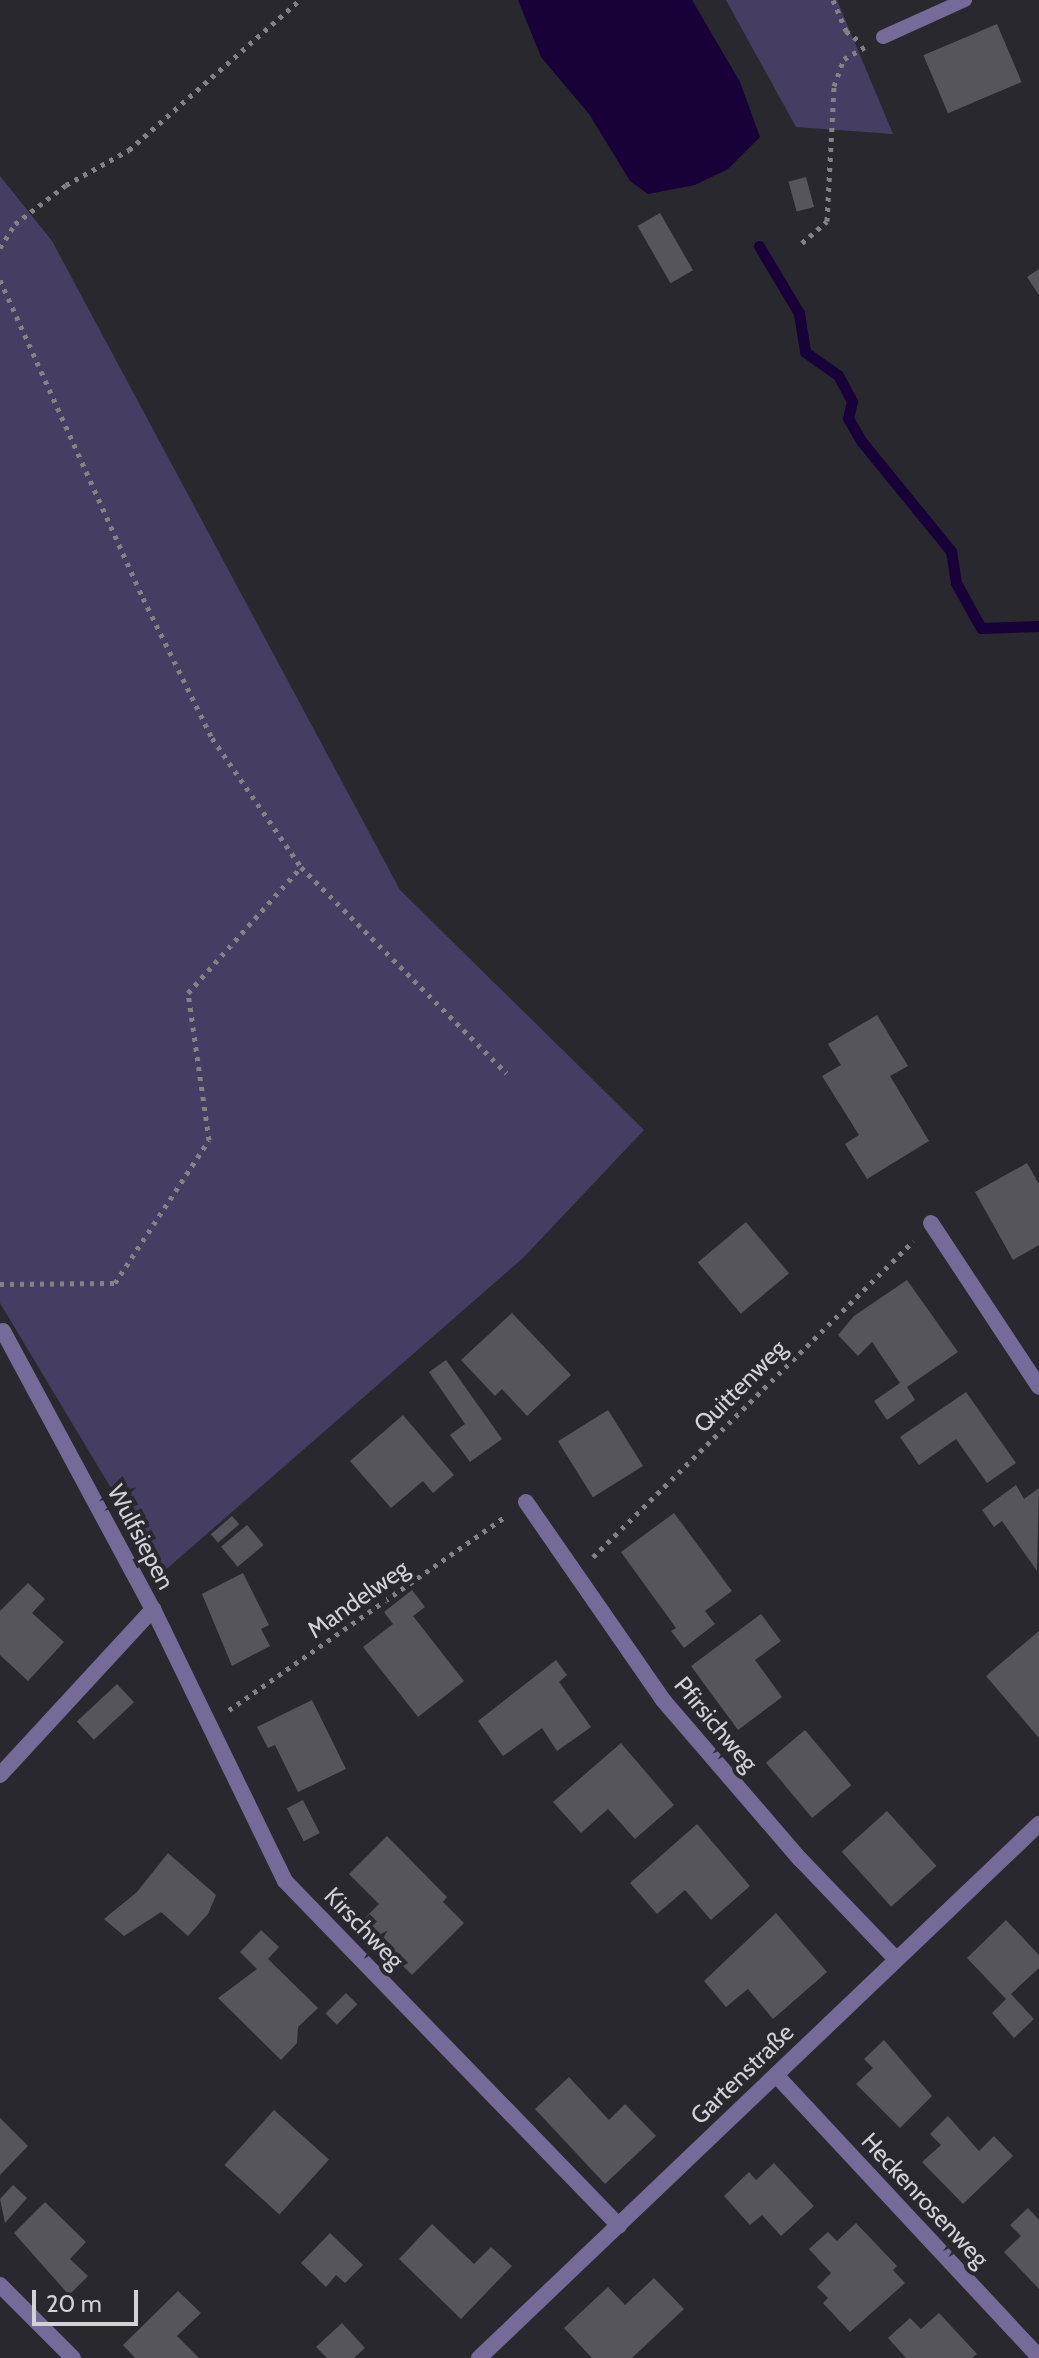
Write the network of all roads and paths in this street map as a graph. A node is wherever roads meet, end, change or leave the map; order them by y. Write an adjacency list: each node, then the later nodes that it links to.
1 (300, 0): 7 (path)
2 (833, 0): 5 (path)
3 (965, 0): 4 (lane)
4 (883, 37): 5 (path)
5 (866, 46): 6 (path)
6 (802, 243)
7 (0, 248)
8 (0, 280): 9 (path)
9 (301, 867): 10 (path); 12 (path)
10 (506, 1073)
11 (931, 1223): 14 (street); 16 (path, Quittenweg)
12 (0, 1284)
13 (1, 1330): 17 (street, Wulfsiepen)
14 (1039, 1387)
15 (526, 1502): 16 (street, Pfirsichweg); 18 (path, Mandelweg)
16 (575, 1575): 21 (street, Pfirsichweg)
17 (153, 1609): 18 (street, Kirschweg); 19 (street, Wulfsiepen)
18 (209, 1723): 23 (street, Kirschweg)
19 (0, 1775)
20 (1039, 1824): 21 (street, Gartenstraße)
21 (894, 1957): 22 (street, Gartenstraße)
22 (776, 2075): 23 (street, Gartenstraße); 25 (street, Heckenrosenweg)
23 (619, 2226): 27 (street, Gartenstraße)
24 (0, 2285): 26 (street)
25 (1039, 2357)
26 (73, 2358)
27 (479, 2358)

